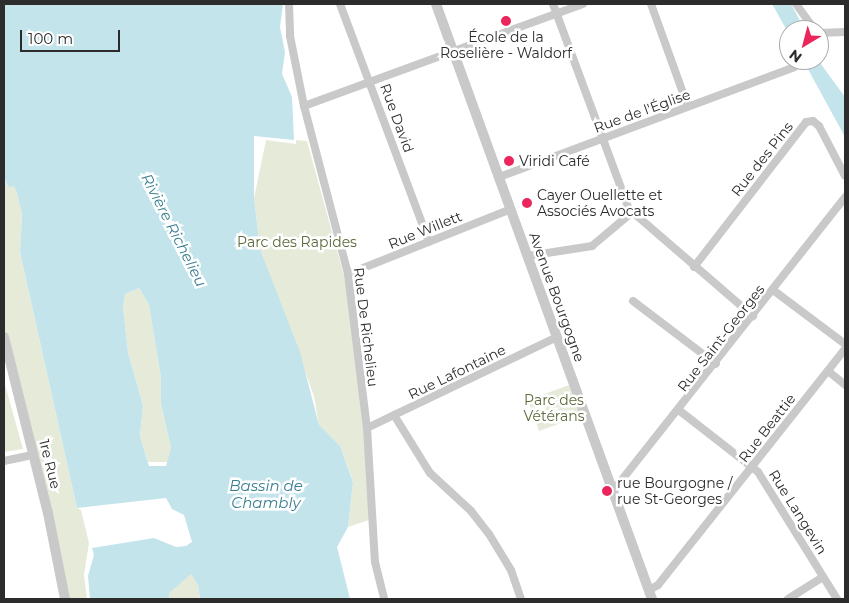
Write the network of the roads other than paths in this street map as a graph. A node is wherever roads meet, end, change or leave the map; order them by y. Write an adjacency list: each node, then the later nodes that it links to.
1 (289, 4): 15 (street, Rue De Richelieu)
2 (340, 4): 14 (street, Rue David)
3 (436, 4): 12 (street, Avenue Bourgogne)
4 (554, 4): 8 (street)
5 (583, 4): 8 (street)
6 (651, 4): 16 (street)
7 (796, 4): 9 (street)
8 (557, 13): 12 (street); 17 (street)
9 (807, 20)
10 (845, 32): 11 (street)
11 (829, 33)
12 (454, 51): 14 (street); 19 (street, Avenue Bourgogne)
13 (786, 70): 16 (street, Rue de l'Église)
14 (370, 82): 15 (street); 23 (street, Rue David)
15 (304, 106): 26 (street, Rue De Richelieu)
16 (688, 107): 17 (street, Rue de l'Église)
17 (602, 139): 19 (street, Rue de l'Église); 22 (street)
18 (845, 176): 25 (street, Rue des Pins)
19 (499, 177): 21 (street, Avenue Bourgogne)
20 (845, 197): 27 (street, Rue Saint-Georges)
21 (511, 210): 23 (street, Rue Willett); 24 (street, Avenue Bourgogne)
22 (631, 213): 24 (street); 25 (street)
23 (429, 242): 26 (street, Rue Willett)
24 (528, 256): 31 (street, Avenue Bourgogne)
25 (694, 267): 29 (street)
26 (348, 274): 39 (street, Rue De Richelieu)
27 (773, 290): 29 (street, Rue Saint-Georges); 32 (street)
28 (633, 301): 34 (street)
29 (753, 316): 34 (street, Rue Saint-Georges)
30 (4, 337): 40 (street, 1re Rue)
31 (557, 337): 38 (street, Rue Lafontaine); 43 (street, Avenue Bourgogne)
32 (845, 344)
33 (845, 349): 35 (street, Rue Beattie)
34 (716, 364): 37 (street, Rue Saint-Georges)
35 (828, 371): 36 (street); 42 (street, Rue Beattie)
36 (845, 385)
37 (680, 410): 42 (street, Rue Langevin); 43 (street, Rue Saint-Georges)
38 (394, 415): 39 (street, Rue Lafontaine); 48 (street)
39 (367, 428): 47 (street, Rue De Richelieu)
40 (33, 455): 41 (street); 46 (street, 1re Rue)
41 (4, 461)
42 (752, 466): 44 (street, Rue Langevin); 45 (street, Rue Beattie)
43 (613, 491): 45 (street, Avenue Bourgogne)
44 (824, 577): 49 (street); 50 (street, Rue Langevin)
45 (651, 595)
46 (65, 599)
47 (384, 599)
48 (521, 599)
49 (788, 599)
50 (837, 599)

